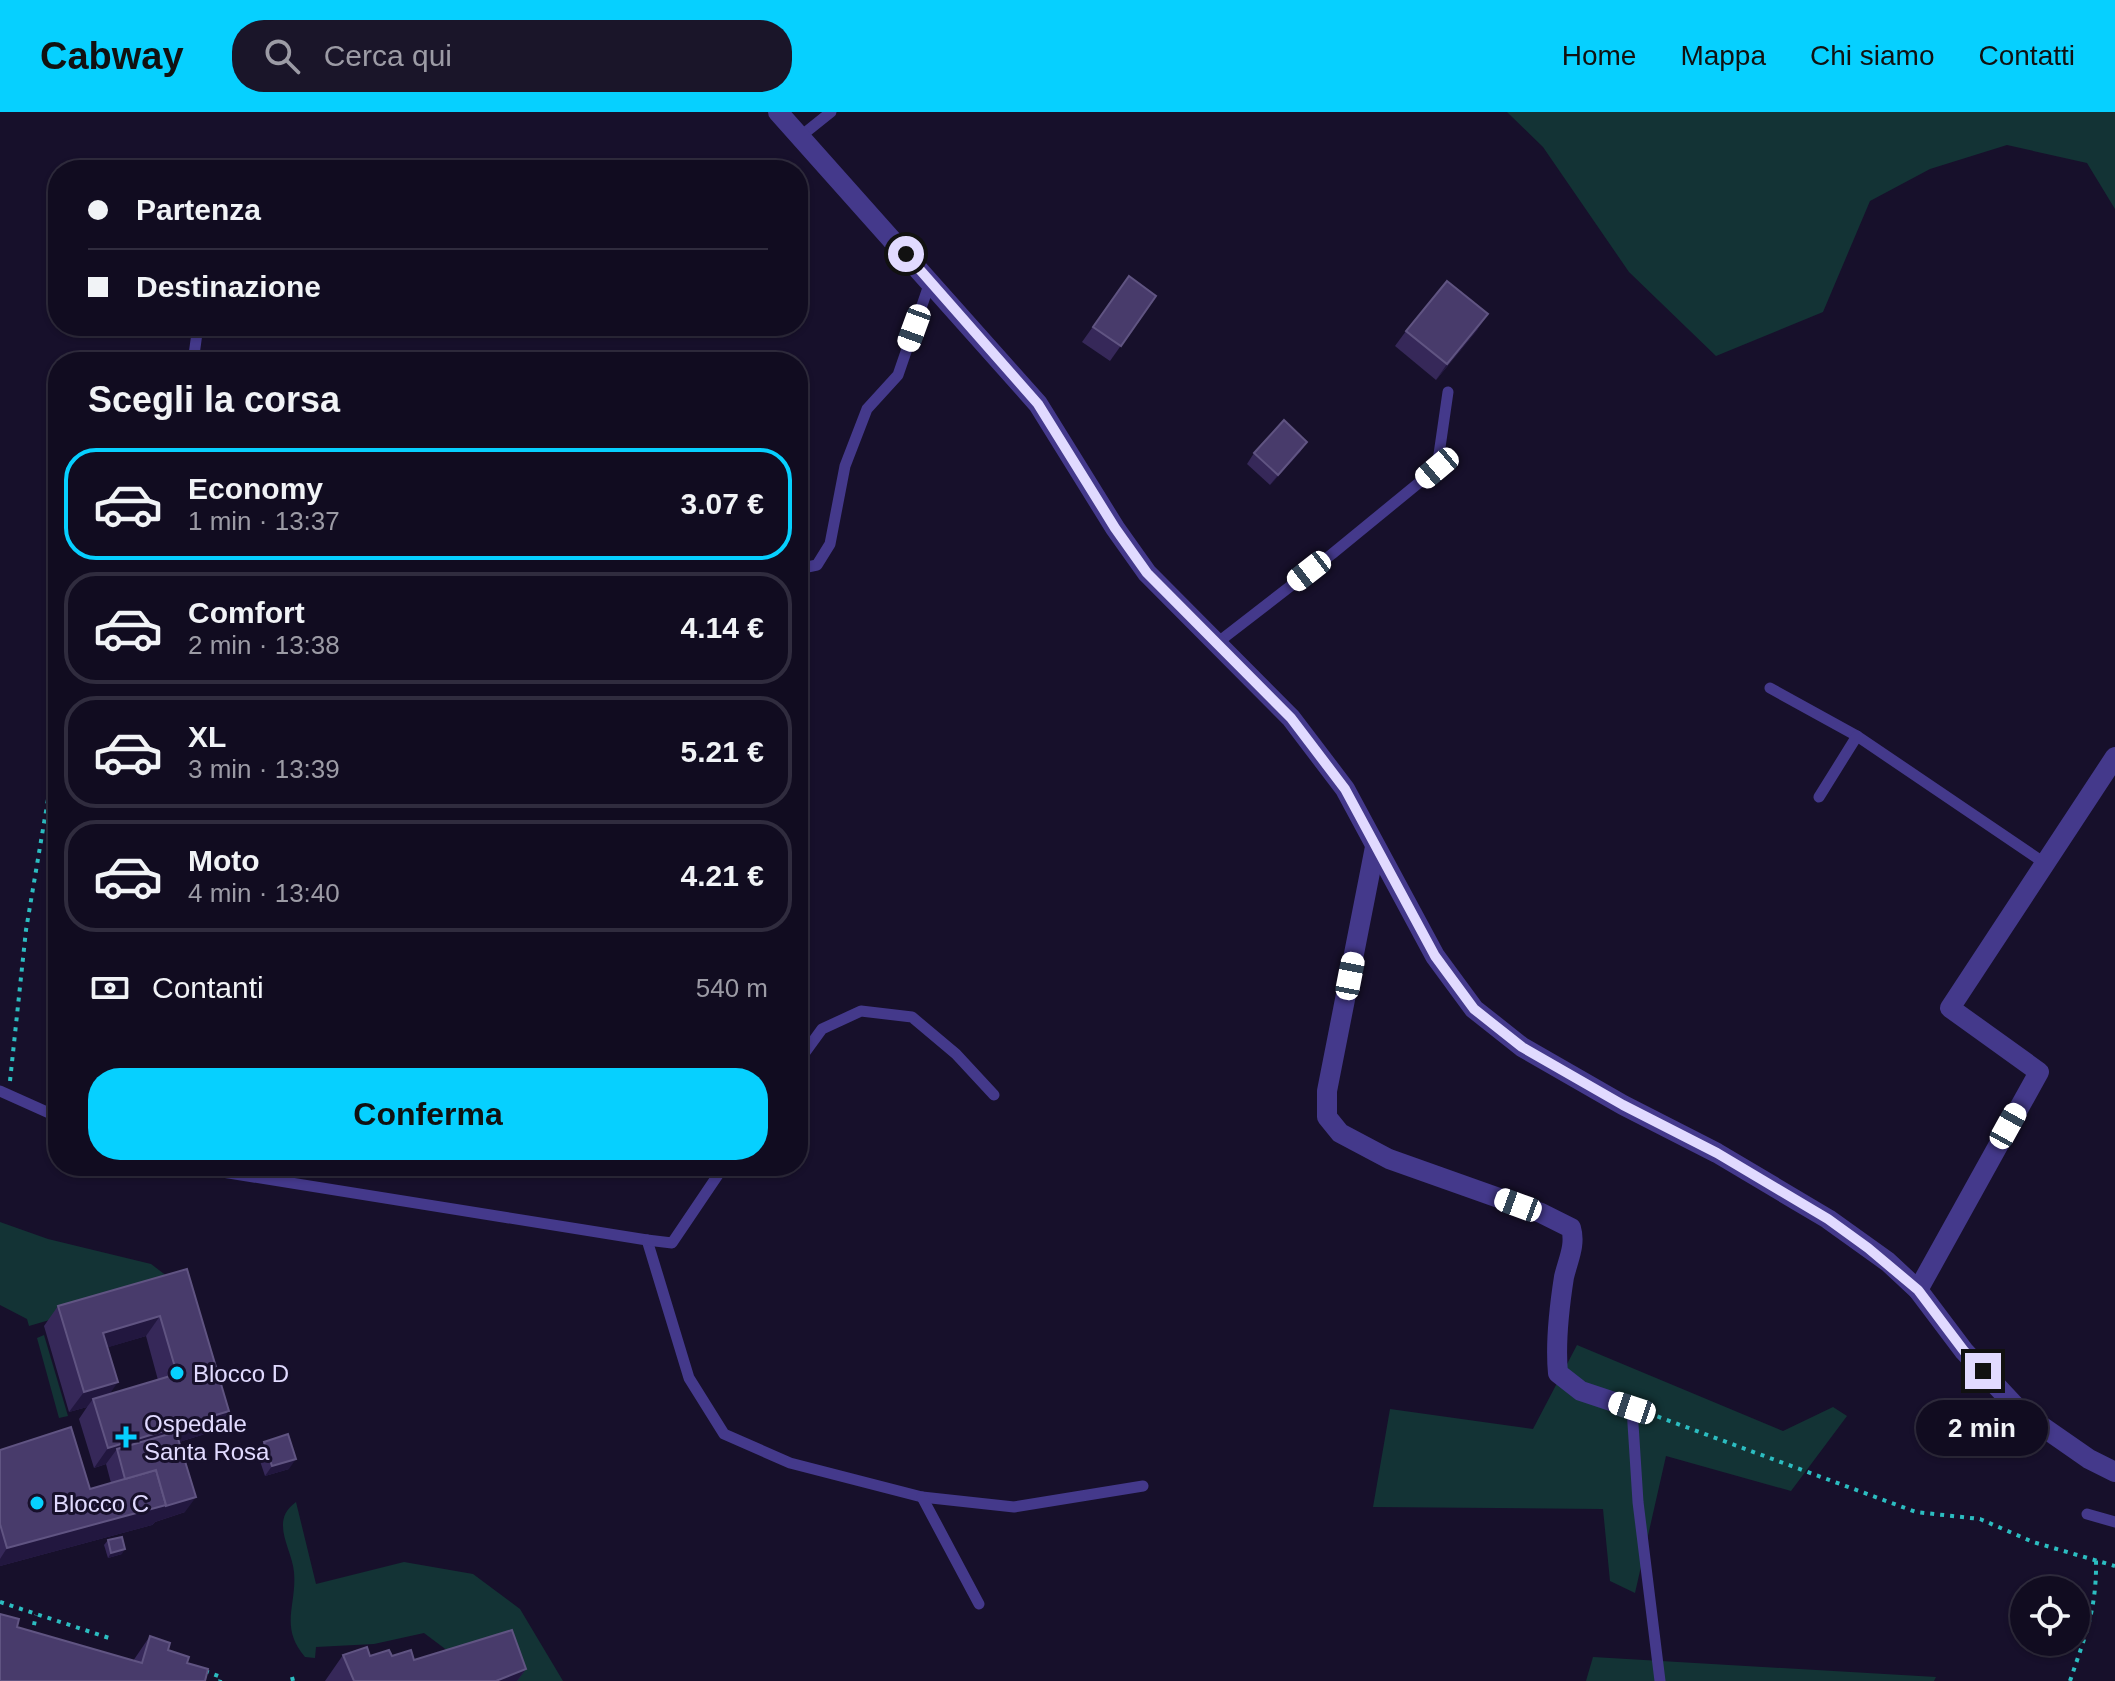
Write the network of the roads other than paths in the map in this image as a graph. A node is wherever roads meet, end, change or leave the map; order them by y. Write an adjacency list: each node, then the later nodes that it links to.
1 (778, 112): 3 (street)
2 (831, 112): 3 (lane)
3 (801, 136): 4 (street)
4 (931, 281): 6 (lane); 7 (street)
5 (1448, 392): 7 (lane)
6 (808, 567)
7 (1217, 643): 12 (street)
8 (1770, 688): 9 (lane)
9 (1857, 736): 11 (lane); 13 (lane)
10 (2115, 757): 13 (street)
11 (1819, 797)
12 (1375, 847): 21 (street); 22 (street)
13 (2046, 864): 21 (street)
14 (808, 1048): 16 (lane)
15 (4, 1093): 17 (lane)
16 (994, 1095)
17 (48, 1113)
18 (252, 1176): 20 (lane)
19 (717, 1176): 20 (lane)
20 (647, 1240): 25 (lane)
21 (1918, 1290): 23 (street)
22 (1632, 1408): 29 (lane)
23 (2115, 1472)
24 (1143, 1486): 25 (lane)
25 (922, 1497): 28 (lane)
26 (2087, 1514): 27 (lane)
27 (2115, 1522)
28 (979, 1604)
29 (1660, 1681)

